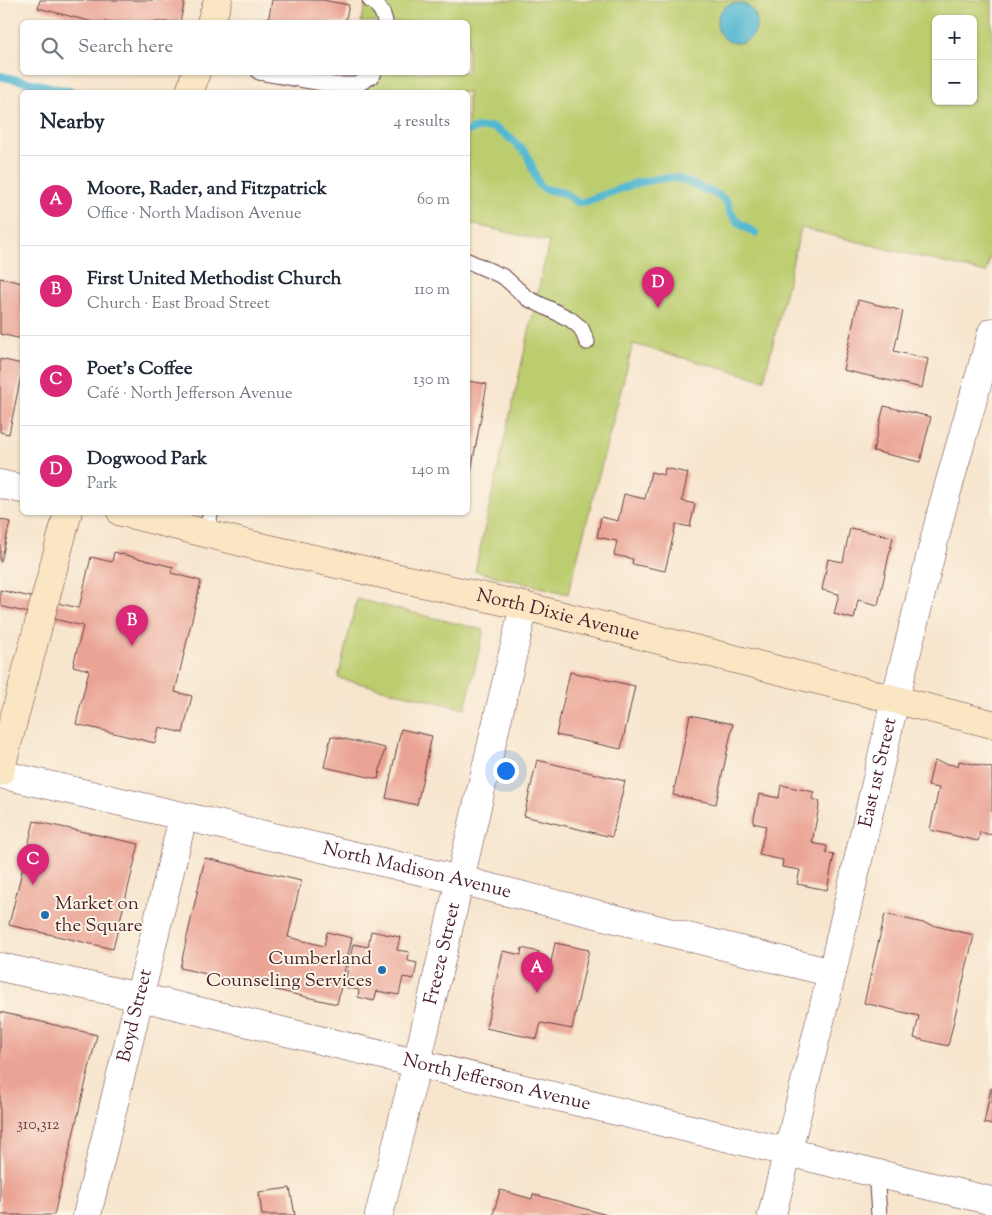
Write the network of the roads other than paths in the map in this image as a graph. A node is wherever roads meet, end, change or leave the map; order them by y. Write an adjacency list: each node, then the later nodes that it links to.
1 (218, 0): 3 (street)
2 (370, 0): 4 (lane)
3 (212, 20)
4 (385, 20)
5 (195, 75): 8 (street)
6 (276, 75): 7 (lane)
7 (373, 75)
8 (191, 90)
9 (470, 262): 11 (lane)
10 (992, 332): 18 (street, East 1st Street)
11 (587, 342)
12 (0, 484): 13 (street)
13 (20, 489)
14 (67, 515): 20 (street)
15 (145, 515): 16 (street, North Dixie Avenue)
16 (208, 523): 17 (street, North Dixie Avenue)
17 (524, 606): 18 (street, North Dixie Avenue); 22 (street, Freeze Street)
18 (895, 700): 19 (street, North Dixie Avenue); 24 (street, East 1st Street)
19 (992, 724)
20 (0, 773): 21 (street, North Madison Avenue)
21 (184, 817): 22 (street, North Madison Avenue); 25 (street, Boyd Street)
22 (460, 880): 24 (street, North Madison Avenue); 26 (street, Freeze Street)
23 (0, 967): 25 (street, North Jefferson Avenue)
24 (832, 973): 27 (street, East 1st Street)
25 (140, 997): 26 (street, North Jefferson Avenue); 30 (street, Boyd Street)
26 (417, 1063): 27 (street, North Jefferson Avenue); 31 (street, Freeze Street)
27 (788, 1152): 28 (street, North Jefferson Avenue); 32 (street, East 1st Street)
28 (876, 1172): 29 (street, North Jefferson Avenue); 33 (lane)
29 (992, 1200)
30 (87, 1215)
31 (379, 1215)
32 (772, 1215)
33 (879, 1215)

